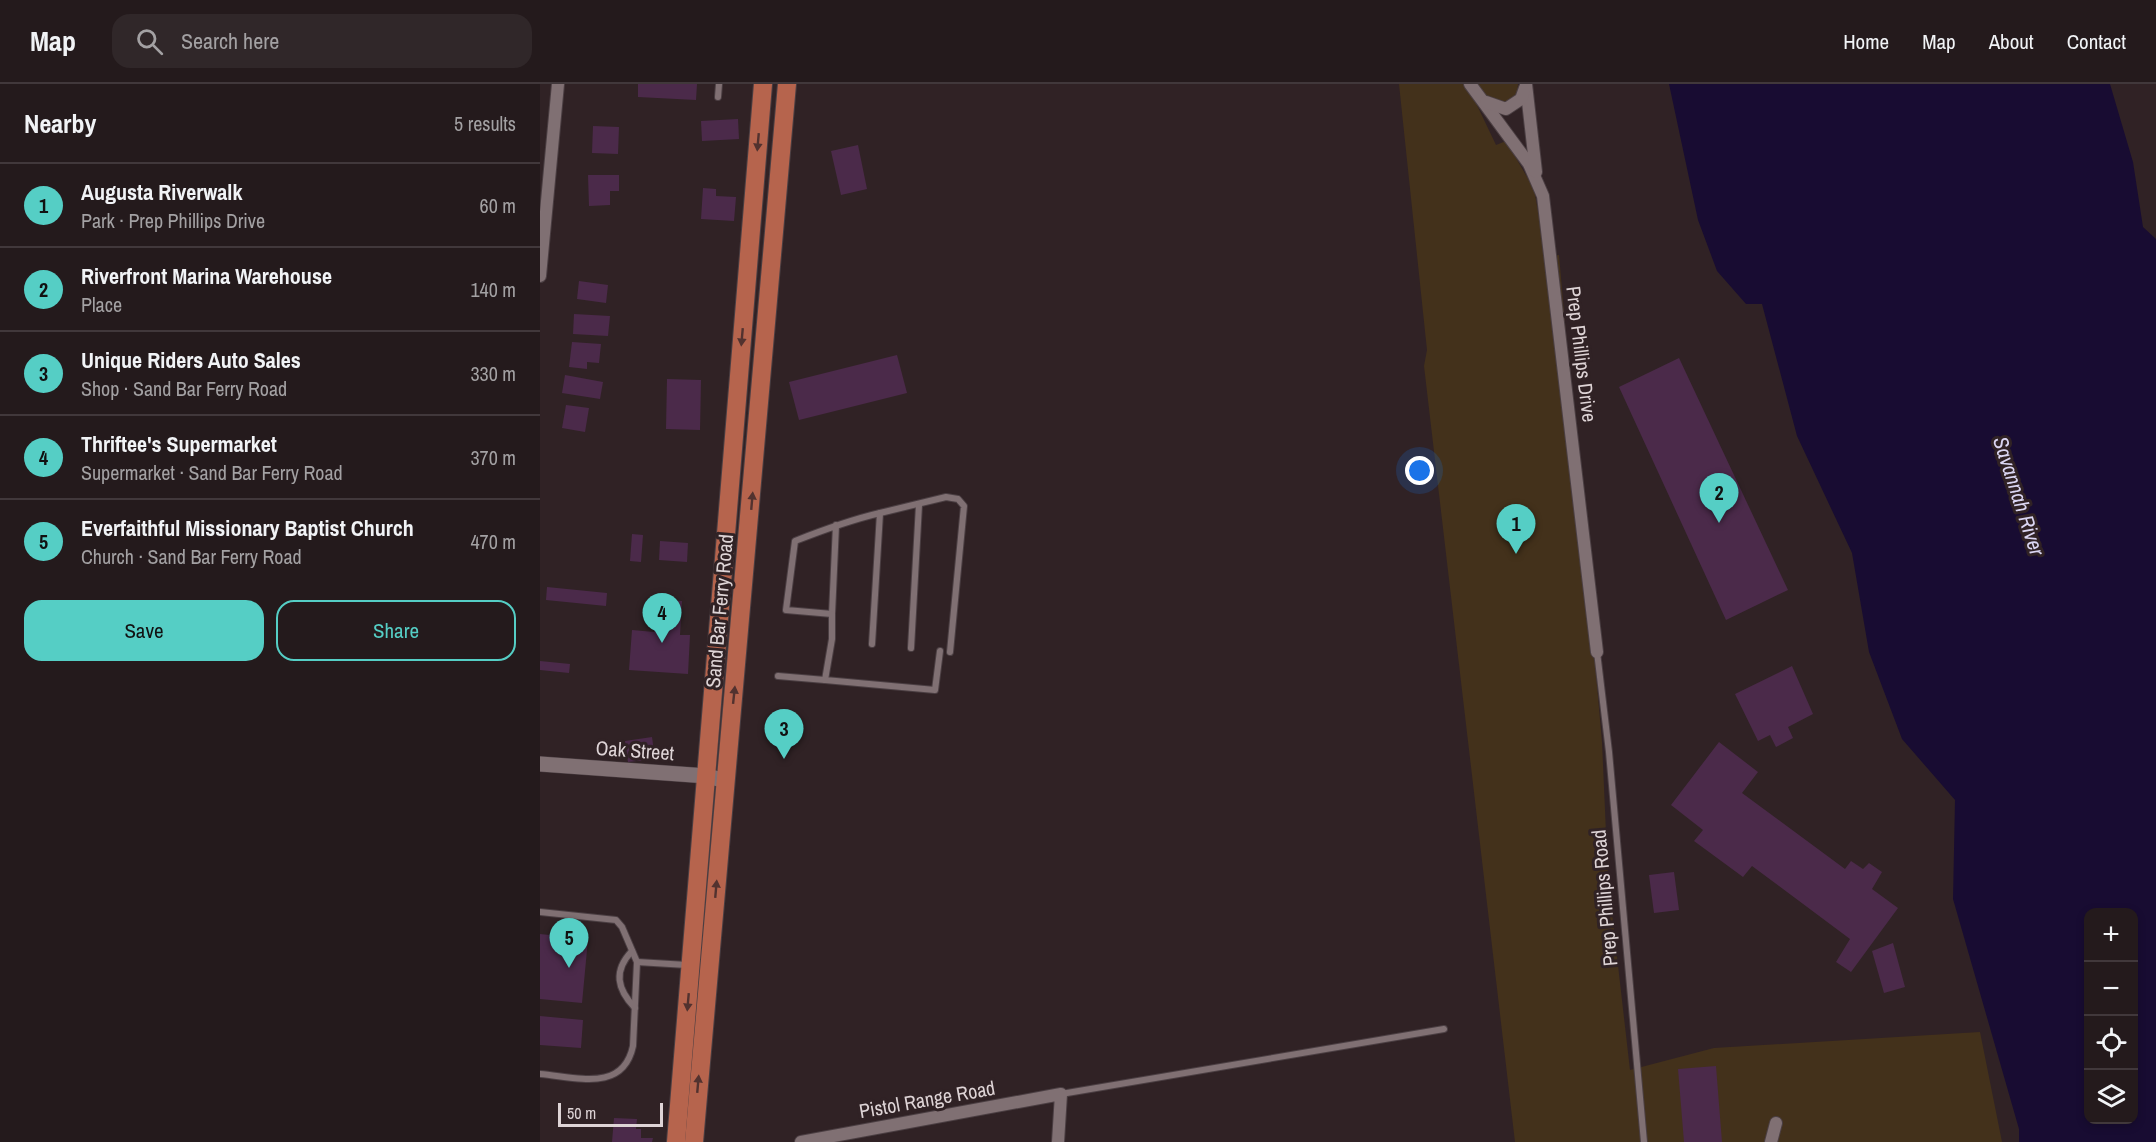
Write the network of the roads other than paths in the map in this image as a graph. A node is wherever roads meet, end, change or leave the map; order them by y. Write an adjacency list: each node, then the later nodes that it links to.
1 (558, 84): 10 (street)
2 (719, 84): 7 (lane)
3 (763, 84): 16 (main road, Sand Bar Ferry Road, one-way to 16)
4 (787, 84): 15 (main road, Sand Bar Ferry Road, one-way to 4)
5 (1470, 84): 8 (street, Prep Phillips Drive)
6 (1526, 84): 8 (street); 9 (street)
7 (718, 97)
8 (1484, 102): 9 (street, Prep Phillips Drive)
9 (1536, 176): 21 (street, Prep Phillips Drive)
10 (540, 276)
11 (920, 504): 12 (lane); 18 (lane); 20 (lane)
12 (880, 513): 13 (lane); 17 (lane)
13 (836, 525): 14 (lane); 14 (lane)
14 (832, 614): 23 (lane)
15 (741, 633): 16 (lane); 26 (main road, Sand Bar Ferry Road, one-way to 15)
16 (717, 634): 25 (main road, Sand Bar Ferry Road)
17 (872, 644)
18 (911, 648)
19 (940, 651): 23 (lane)
20 (950, 652)
21 (1597, 652): 40 (lane, Prep Phillips Road)
22 (778, 676): 23 (lane)
23 (825, 680)
24 (540, 764): 25 (street, Oak Street)
25 (707, 776): 26 (street, Oak Street); 30 (main road, Sand Bar Ferry Road)
26 (726, 780): 37 (main road, Sand Bar Ferry Road, one-way to 26)
27 (540, 912): 28 (lane)
28 (632, 951): 29 (lane); 31 (lane)
29 (637, 962): 30 (lane); 31 (lane)
30 (691, 965): 36 (main road, Sand Bar Ferry Road, one-way to 36)
31 (635, 1008): 33 (lane)
32 (1444, 1029): 34 (lane)
33 (540, 1074)
34 (1061, 1094): 38 (street, Pistol Range Road); 39 (street)
35 (1776, 1123): 41 (street)
36 (676, 1142)
37 (694, 1142)
38 (801, 1142)
39 (1058, 1142)
40 (1644, 1142)
41 (1771, 1142)

